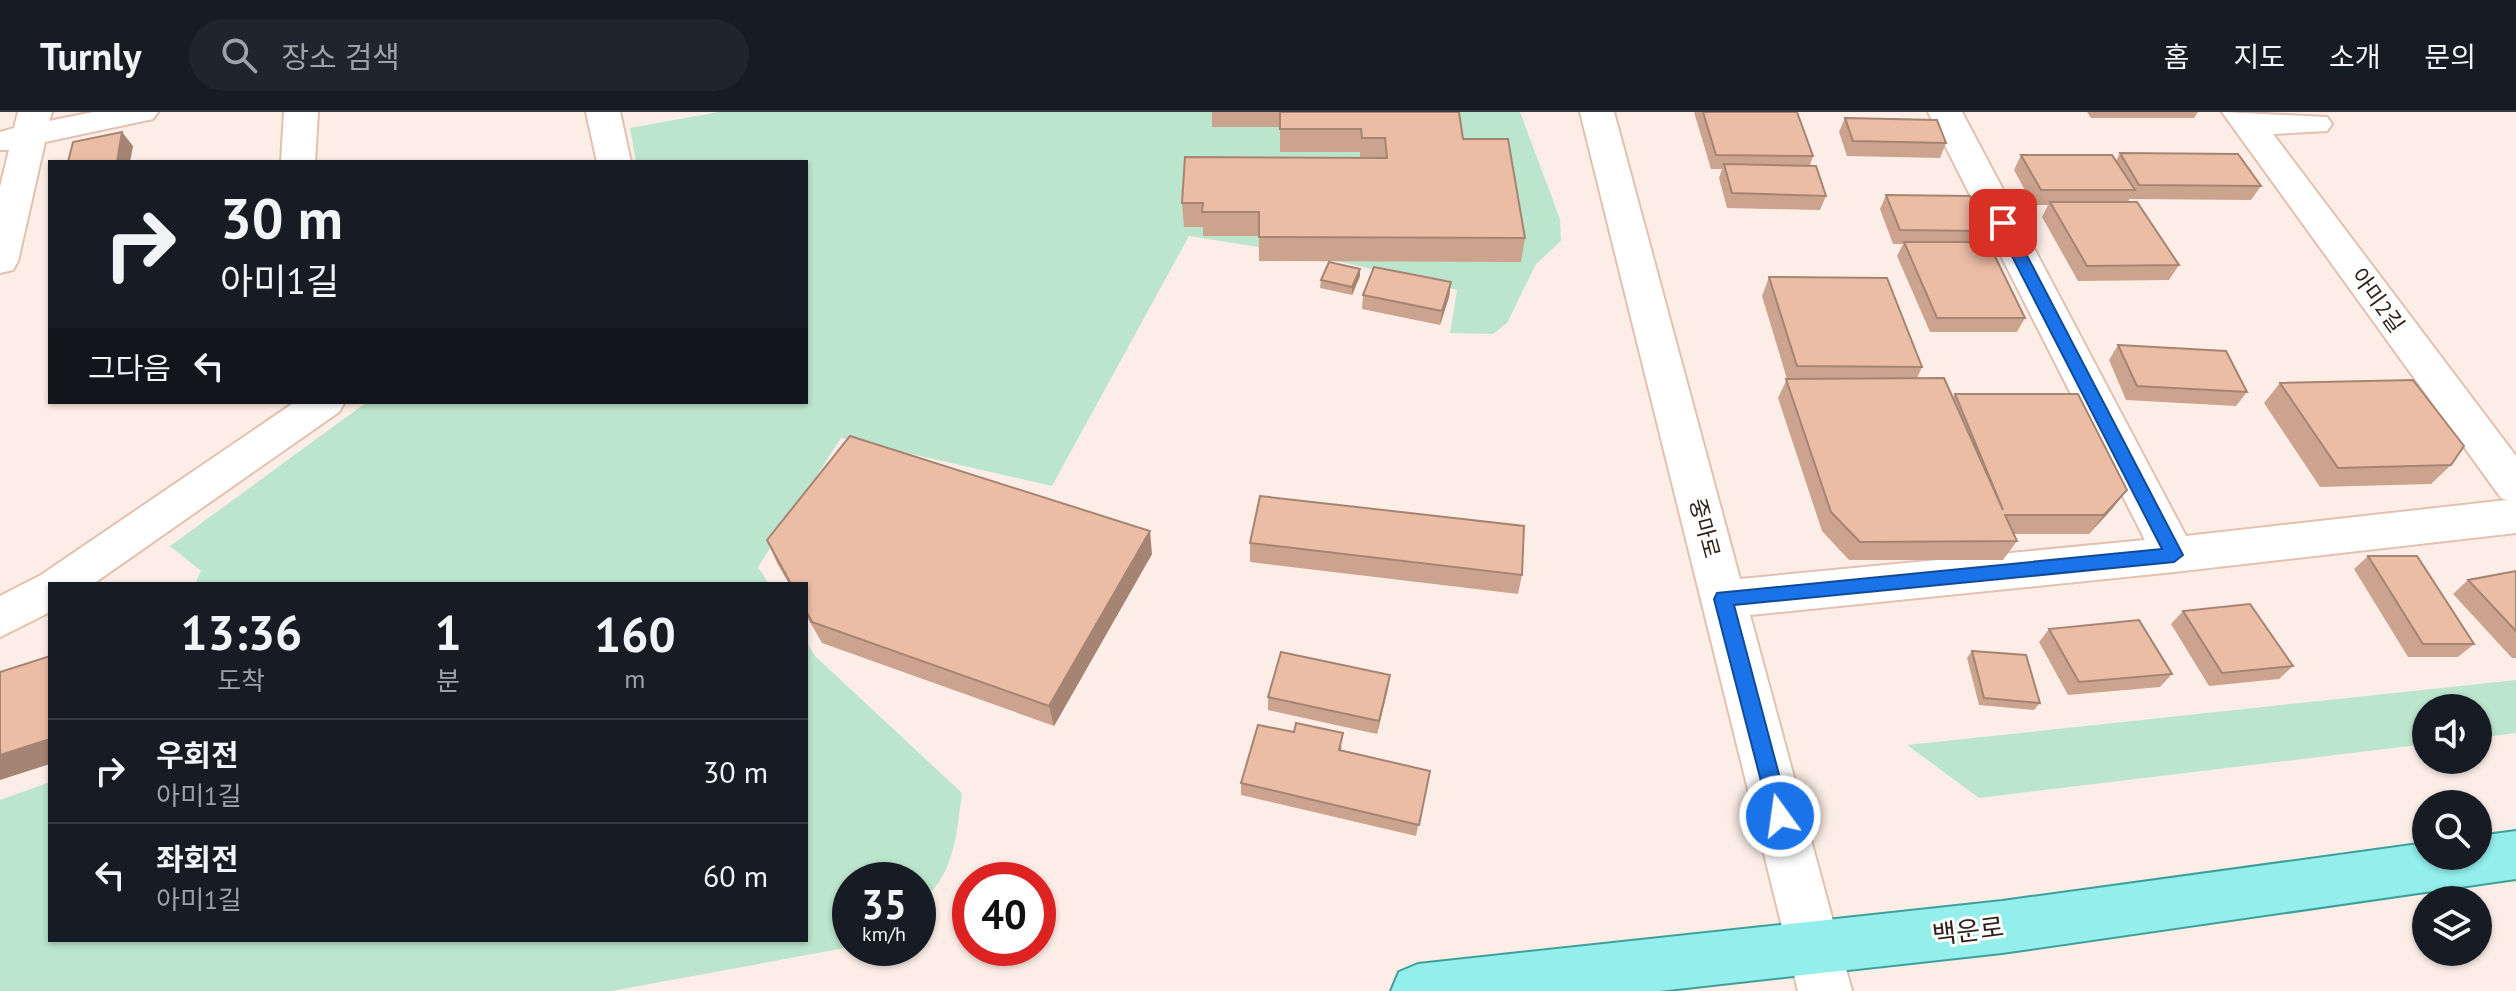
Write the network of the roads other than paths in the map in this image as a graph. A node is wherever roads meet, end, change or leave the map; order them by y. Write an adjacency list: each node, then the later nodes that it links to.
1 (141, 112): 8 (street)
2 (301, 112): 9 (street)
3 (603, 112): 10 (street)
4 (1597, 112): 19 (street, 중마로)
5 (1945, 112): 16 (street)
6 (2244, 118): 7 (street); 14 (street, 아미2길)
7 (2315, 124)
8 (21, 130): 11 (street)
9 (298, 160)
10 (614, 160)
11 (0, 261)
12 (319, 404): 13 (street)
13 (286, 416): 17 (street)
14 (2516, 487)
15 (2516, 516): 16 (street)
16 (2174, 555): 19 (street)
17 (62, 582)
18 (48, 591): 20 (street)
19 (1723, 599): 22 (street, 중마로)
20 (0, 618)
21 (2516, 855): 22 (main road, 백운로)
22 (1820, 970): 23 (main road, 백운로)
23 (1418, 991)

